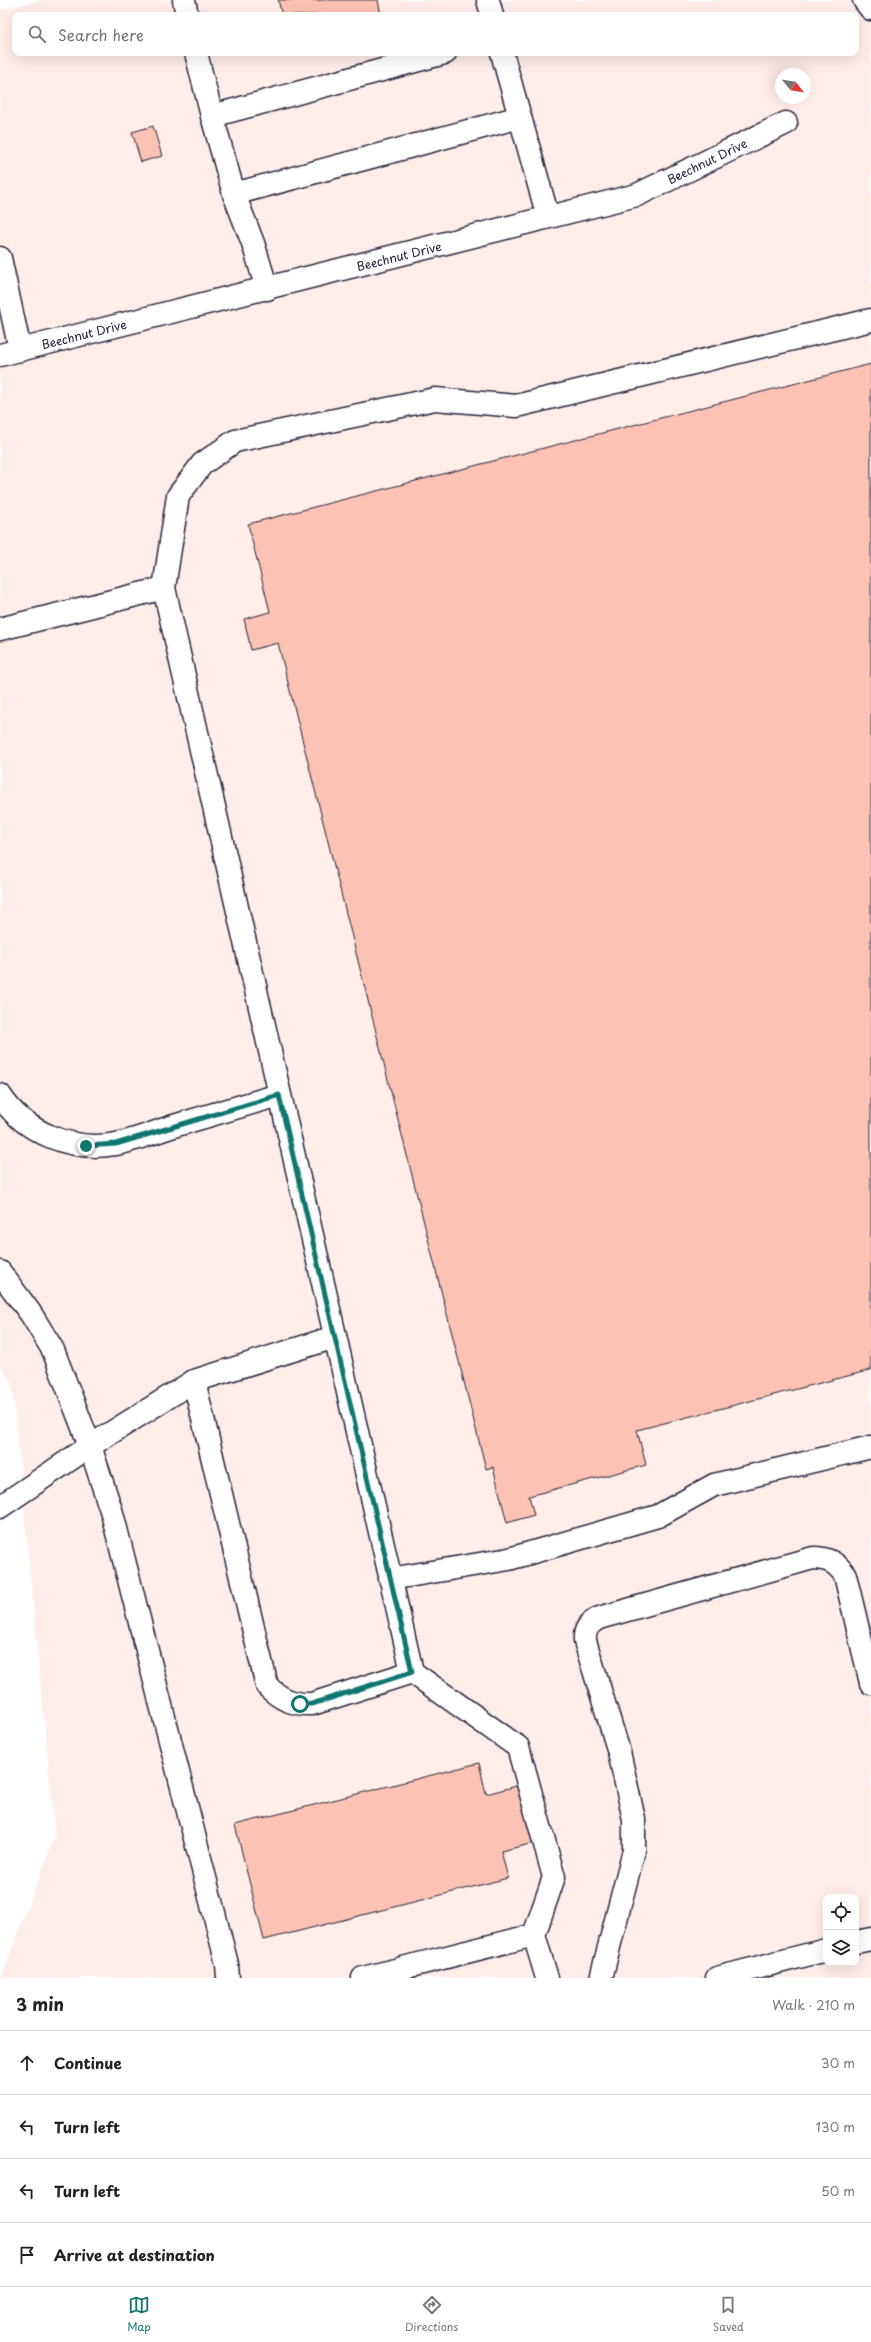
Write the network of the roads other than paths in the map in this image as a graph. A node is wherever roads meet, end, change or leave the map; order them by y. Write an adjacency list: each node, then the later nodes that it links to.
1 (184, 0): 5 (street)
2 (488, 0): 6 (street)
3 (864, 0): 4 (street)
4 (871, 9)
5 (186, 12)
6 (491, 12)
7 (197, 56): 10 (street)
8 (434, 56): 10 (street)
9 (503, 56): 11 (street)
10 (212, 116): 13 (street)
11 (520, 117): 13 (street); 14 (street)
12 (786, 123): 14 (street, Beechnut Drive)
13 (234, 194): 16 (street)
14 (548, 217): 16 (street, Beechnut Drive)
15 (0, 258): 18 (street)
16 (267, 289): 18 (street, Beechnut Drive)
17 (871, 320): 19 (street)
18 (10, 352)
19 (164, 588): 20 (street); 21 (street)
20 (0, 629)
21 (279, 1095): 22 (street); 24 (street)
22 (0, 1096)
23 (0, 1272): 26 (street)
24 (335, 1337): 25 (street); 29 (street)
25 (194, 1381): 26 (street); 30 (street)
26 (90, 1446): 28 (street); 36 (street)
27 (871, 1447): 29 (street)
28 (0, 1507)
29 (390, 1579): 30 (street)
30 (412, 1672): 32 (street)
31 (871, 1683): 39 (street)
32 (534, 1935): 37 (street); 38 (street)
33 (871, 1939): 34 (street)
34 (859, 1941)
35 (823, 1951): 40 (street)
36 (228, 1978)
37 (363, 1978)
38 (547, 1978)
39 (601, 1978)
40 (717, 1978)

